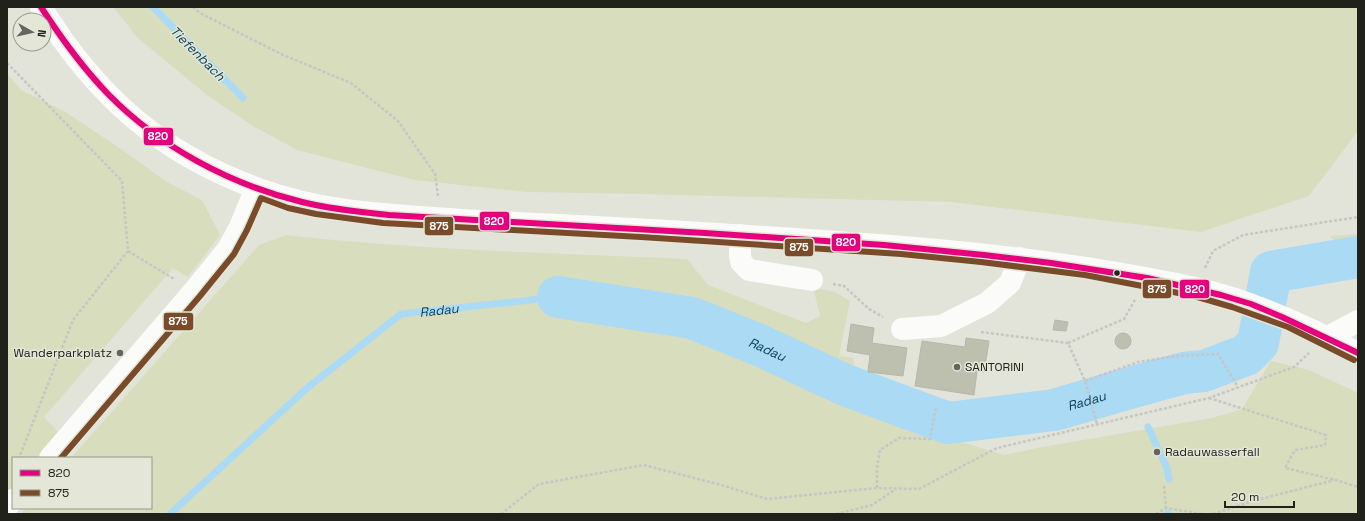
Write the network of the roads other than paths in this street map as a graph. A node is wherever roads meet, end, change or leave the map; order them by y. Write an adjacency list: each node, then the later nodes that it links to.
1 (41, 7): 2 (main road)
2 (256, 188): 3 (main road); 10 (main road)
3 (740, 235): 4 (main road); 5 (main road)
4 (1020, 258): 7 (main road); 8 (main road)
5 (812, 280)
6 (1358, 321): 8 (main road)
7 (902, 328)
8 (1328, 337): 9 (main road)
9 (1358, 353)
10 (51, 457)

